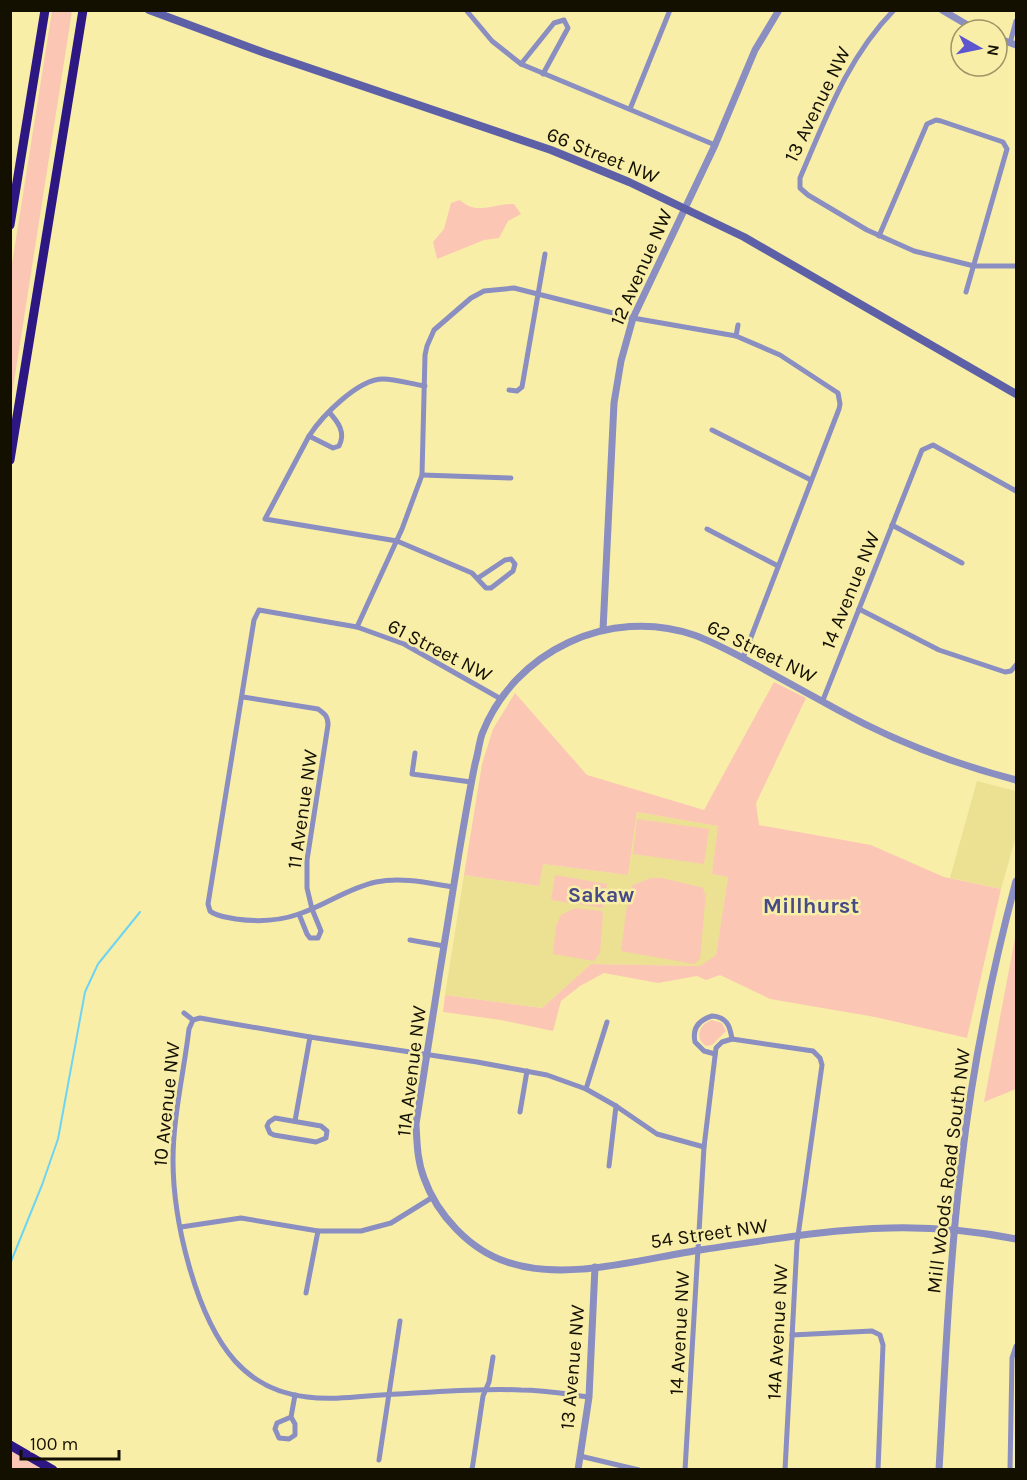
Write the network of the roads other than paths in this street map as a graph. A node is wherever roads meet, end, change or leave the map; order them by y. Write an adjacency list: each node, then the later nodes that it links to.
1 (45, 10): 17 (highway)
2 (83, 10): 33 (highway)
3 (149, 10): 16 (main road, 66 Street NW)
4 (466, 10): 12 (street)
5 (670, 10): 14 (street)
6 (779, 10): 15 (street, 12 Avenue NW)
7 (894, 10): 18 (street, 13 Avenue NW)
8 (942, 10): 9 (street)
9 (956, 18)
10 (1017, 21): 11 (street)
11 (1013, 44)
12 (521, 64): 13 (street); 13 (street)
13 (543, 74): 14 (street)
14 (630, 109): 15 (street)
15 (715, 145): 16 (street, 12 Avenue NW)
16 (685, 207): 24 (street, 12 Avenue NW); 29 (main road, 66 Street NW)
17 (10, 225)
18 (879, 236): 20 (street); 20 (street)
19 (545, 254): 23 (street)
20 (974, 266): 21 (street); 22 (street)
21 (1017, 266)
22 (966, 292)
23 (538, 294): 24 (street); 27 (street); 28 (street)
24 (633, 318): 26 (street); 46 (street, 12 Avenue NW)
25 (738, 326): 26 (street)
26 (736, 336): 36 (street)
27 (425, 386): 30 (street); 34 (street)
28 (509, 390)
29 (1017, 394)
30 (328, 412): 32 (street); 32 (street)
31 (712, 430): 36 (street)
32 (309, 436): 40 (street)
33 (10, 460)
34 (422, 475): 35 (street); 40 (street)
35 (511, 478)
36 (811, 480): 42 (street)
37 (1017, 492): 38 (street, 14 Avenue NW)
38 (892, 525): 41 (street, 14 Avenue NW); 44 (street, 14 Avenue NW)
39 (707, 528): 42 (street)
40 (397, 541): 43 (street); 45 (street)
41 (962, 563)
42 (778, 566): 47 (street)
43 (478, 578): 43 (street)
44 (860, 609): 48 (street); 51 (street, 14 Avenue NW)
45 (357, 627): 49 (street, 61 Street NW); 50 (street, 61 Street NW)
46 (603, 630): 47 (street, 62 Street NW); 50 (street, 62 Street NW)
47 (742, 658): 51 (street, 62 Street NW)
48 (1017, 665)
49 (243, 696): 57 (street, 11 Avenue NW); 58 (street)
50 (501, 699): 54 (street, 11A Avenue NW)
51 (823, 700): 53 (street, 62 Street NW)
52 (416, 753): 54 (street)
53 (1017, 780)
54 (471, 782): 56 (street, 11A Avenue NW)
55 (1017, 881): 77 (street, Mill Woods Road South NW)
56 (453, 887): 57 (street); 60 (street, 11A Avenue NW)
57 (312, 909): 58 (street); 58 (street, 11 Avenue NW)
58 (299, 914)
59 (410, 940): 60 (street)
60 (444, 946): 67 (street, 11A Avenue NW)
61 (184, 1013): 62 (street)
62 (193, 1020): 64 (street); 76 (street, 10 Avenue NW)
63 (607, 1022): 69 (street)
64 (310, 1037): 67 (street); 72 (street)
65 (732, 1039): 66 (street); 66 (street); 79 (street, 14A Avenue NW)
66 (716, 1051): 73 (street, 14 Avenue NW)
67 (427, 1054): 68 (street); 75 (street, 11A Avenue NW)
68 (527, 1071): 69 (street); 71 (street)
69 (586, 1089): 70 (street)
70 (616, 1106): 73 (street); 74 (street)
71 (520, 1112)
72 (295, 1121): 72 (street)
73 (704, 1147): 81 (street, 14 Avenue NW)
74 (609, 1166)
75 (433, 1197): 78 (street); 82 (street, 54 Street NW)
76 (181, 1227): 78 (street); 90 (street, 10 Avenue NW)
77 (954, 1230): 79 (street, 54 Street NW); 80 (street, 54 Street NW); 103 (street, Mill Woods Road South NW)
78 (318, 1231): 83 (street)
79 (797, 1237): 81 (street, 54 Street NW); 85 (street, 14A Avenue NW)
80 (1017, 1239)
81 (698, 1251): 82 (street, 54 Street NW); 100 (street, 14 Avenue NW)
82 (595, 1267): 91 (street, 13 Avenue NW)
83 (306, 1293)
84 (400, 1321): 89 (street)
85 (792, 1335): 101 (street, 14A Avenue NW); 102 (street)
86 (1017, 1346): 104 (street)
87 (493, 1357): 88 (street)
88 (486, 1389): 89 (street, 10 Avenue NW); 91 (street, 10 Avenue NW); 97 (street)
89 (389, 1394): 90 (street, 10 Avenue NW); 95 (street)
90 (295, 1395): 92 (street)
91 (589, 1397): 94 (street, 13 Avenue NW)
92 (291, 1417): 92 (street)
93 (10, 1445): 96 (highway)
94 (580, 1456): 98 (street, 13 Avenue NW); 99 (street)
95 (379, 1460)
96 (53, 1470)
97 (472, 1470)
98 (578, 1470)
99 (639, 1470)
100 (685, 1470)
101 (785, 1470)
102 (878, 1470)
103 (939, 1470)
104 (1010, 1470)

